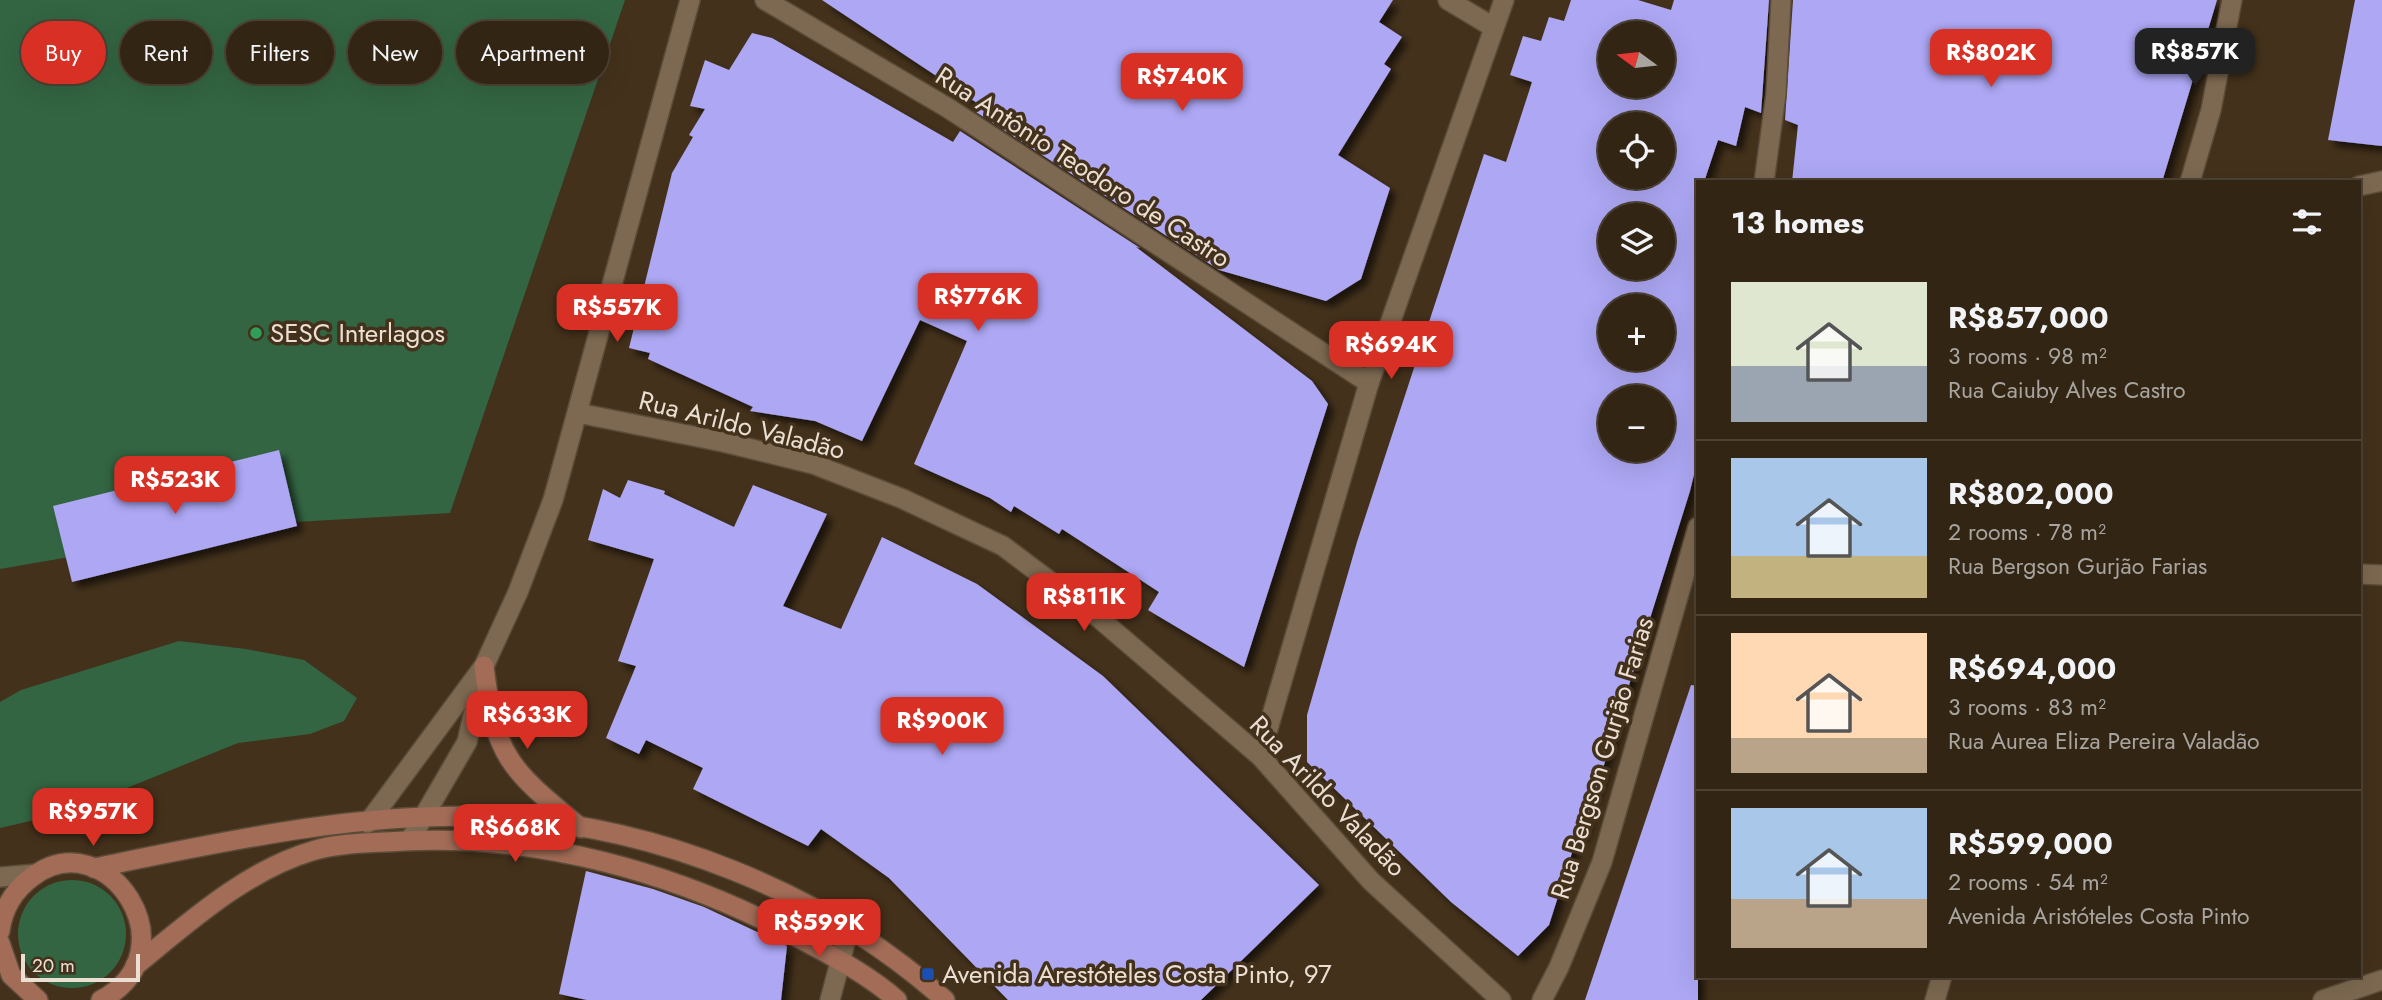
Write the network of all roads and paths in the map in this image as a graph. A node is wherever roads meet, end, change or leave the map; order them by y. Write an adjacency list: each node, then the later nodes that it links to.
1 (690, 0): 13 (street)
2 (765, 0): 12 (street, Rua Antônio Teodoro de Castro)
3 (1448, 0): 7 (street)
4 (1504, 0): 7 (street)
5 (1781, 0): 8 (street)
6 (2232, 0): 9 (street)
7 (1493, 27): 12 (street)
8 (1764, 180)
9 (2191, 180)
10 (2382, 181): 11 (street)
11 (2361, 186)
12 (1369, 383): 18 (street)
13 (578, 413): 17 (street); 18 (street, Rua Arildo Valadão)
14 (1696, 534): 39 (street, Rua Bergson Gurjão Farias)
15 (2361, 574): 16 (street)
16 (2382, 575)
17 (484, 666): 19 (street); 20 (street); 21 (main road)
18 (1260, 756): 38 (street, Rua Arildo Valadão)
19 (423, 818): 20 (main road); 21 (main road); 22 (street)
20 (368, 823): 23 (main road)
21 (582, 829): 26 (main road)
22 (410, 840): 29 (main road); 32 (main road)
23 (94, 868): 24 (main road); 32 (main road)
24 (36, 873): 25 (street); 27 (main road)
25 (0, 877)
26 (849, 928): 29 (street); 37 (main road)
27 (0, 931)
28 (0, 943): 33 (main road)
29 (839, 960): 35 (street); 36 (main road)
30 (1941, 978): 40 (street)
31 (2382, 980): 41 (street)
32 (127, 983): 34 (main road)
33 (20, 987)
34 (101, 1000)
35 (830, 1000)
36 (897, 1000)
37 (944, 1000)
38 (1501, 1000)
39 (1542, 1000)
40 (1935, 1000)
41 (2323, 1000)

